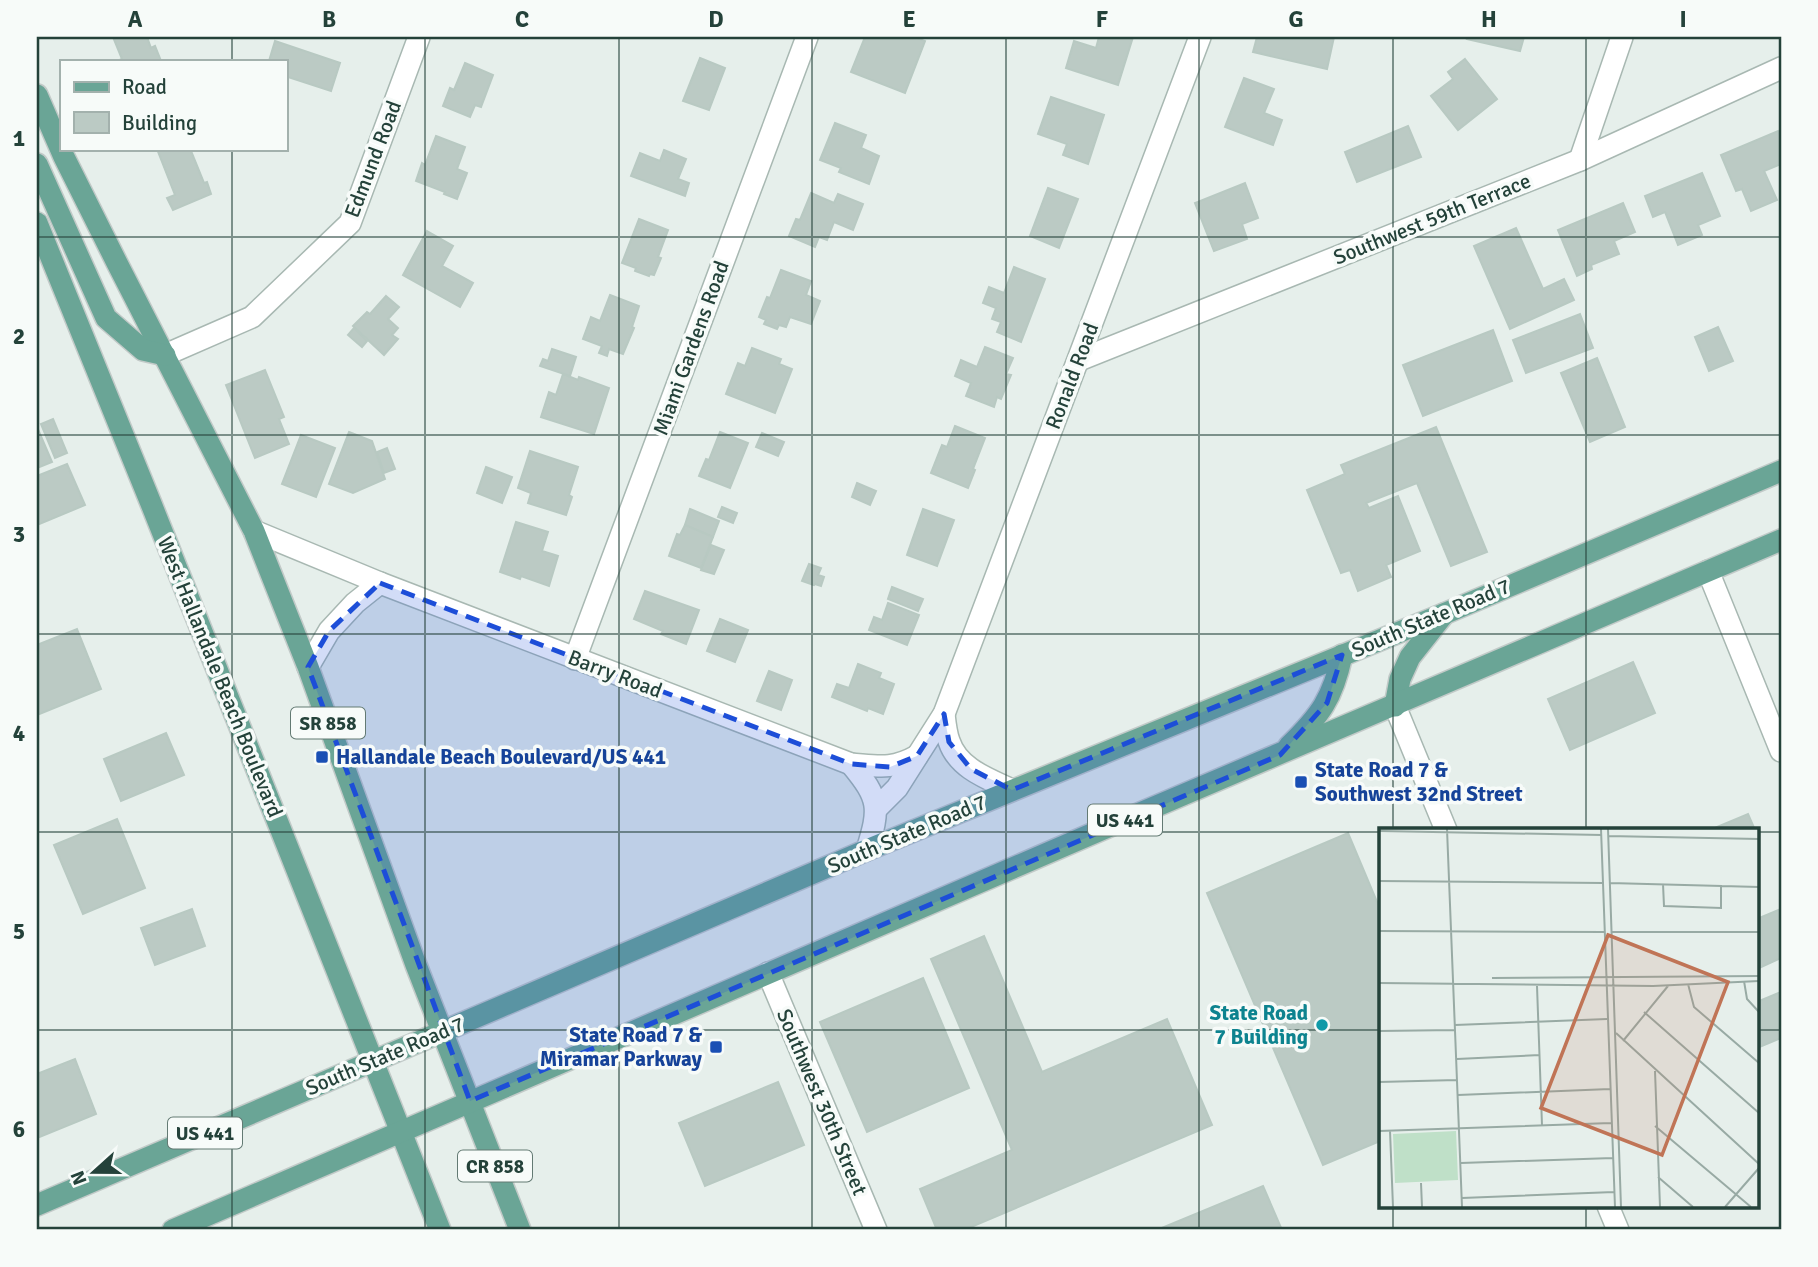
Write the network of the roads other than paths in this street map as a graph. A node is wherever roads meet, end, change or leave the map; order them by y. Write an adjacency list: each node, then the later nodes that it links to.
1 (419, 37): 12 (street, Edmund Road)
2 (807, 37): 21 (street, Miami Gardens Road)
3 (1200, 37): 13 (street, Ronald Road)
4 (1622, 37): 9 (street)
5 (1781, 68): 9 (street, Southwest 59th Terrace)
6 (37, 94): 7 (main road, SR 858)
7 (60, 148)
8 (61, 150): 12 (main road, SR 858)
9 (1580, 160): 13 (street, Southwest 59th Terrace)
10 (37, 164): 12 (main road)
11 (37, 223): 35 (main road, West Hallandale Beach Boulevard)
12 (165, 355): 15 (main road, SR 858)
13 (1079, 359): 24 (street, Ronald Road)
14 (1781, 471): 19 (main road, South State Road 7 / US 441)
15 (254, 531): 18 (street, Barry Road); 22 (main road, SR 858)
16 (1781, 540): 17 (main road, US 441)
17 (1708, 571): 23 (main road, US 441); 25 (street)
18 (380, 583): 21 (street, Barry Road); 22 (street)
19 (1446, 613): 20 (main road, South State Road 7 / US 441); 23 (main road)
20 (1342, 655): 26 (main road); 29 (main road, South State Road 7 / US 441)
21 (575, 659): 28 (street, Barry Road)
22 (308, 667): 34 (main road, SR 858)
23 (1395, 706): 26 (main road, US 441); 31 (street)
24 (944, 714): 27 (street, Ronald Road); 29 (street)
25 (1781, 751)
26 (1279, 755): 33 (main road, US 441)
27 (917, 756): 28 (street, Barry Road); 30 (street, Ronald Road)
28 (851, 765): 30 (street)
29 (1012, 790): 32 (main road, South State Road 7 / US 441)
30 (876, 809): 32 (street)
31 (1445, 828)
32 (867, 850): 34 (main road, South State Road 7 / US 441)
33 (768, 973): 36 (main road, US 441); 43 (street, Southwest 30th Street)
34 (442, 1031): 35 (main road, South State Road 7 / US 441); 36 (main road, SR 858)
35 (373, 1061): 37 (main road, West Hallandale Beach Boulevard); 38 (main road, South State Road 7 / US 441)
36 (470, 1101): 37 (main road, US 441); 42 (main road, CR 858)
37 (401, 1131): 40 (main road, US 441); 41 (main road, West Hallandale Beach Boulevard)
38 (37, 1205)
39 (1609, 1208): 44 (street)
40 (173, 1230)
41 (440, 1230)
42 (520, 1230)
43 (876, 1230)
44 (1618, 1230)

